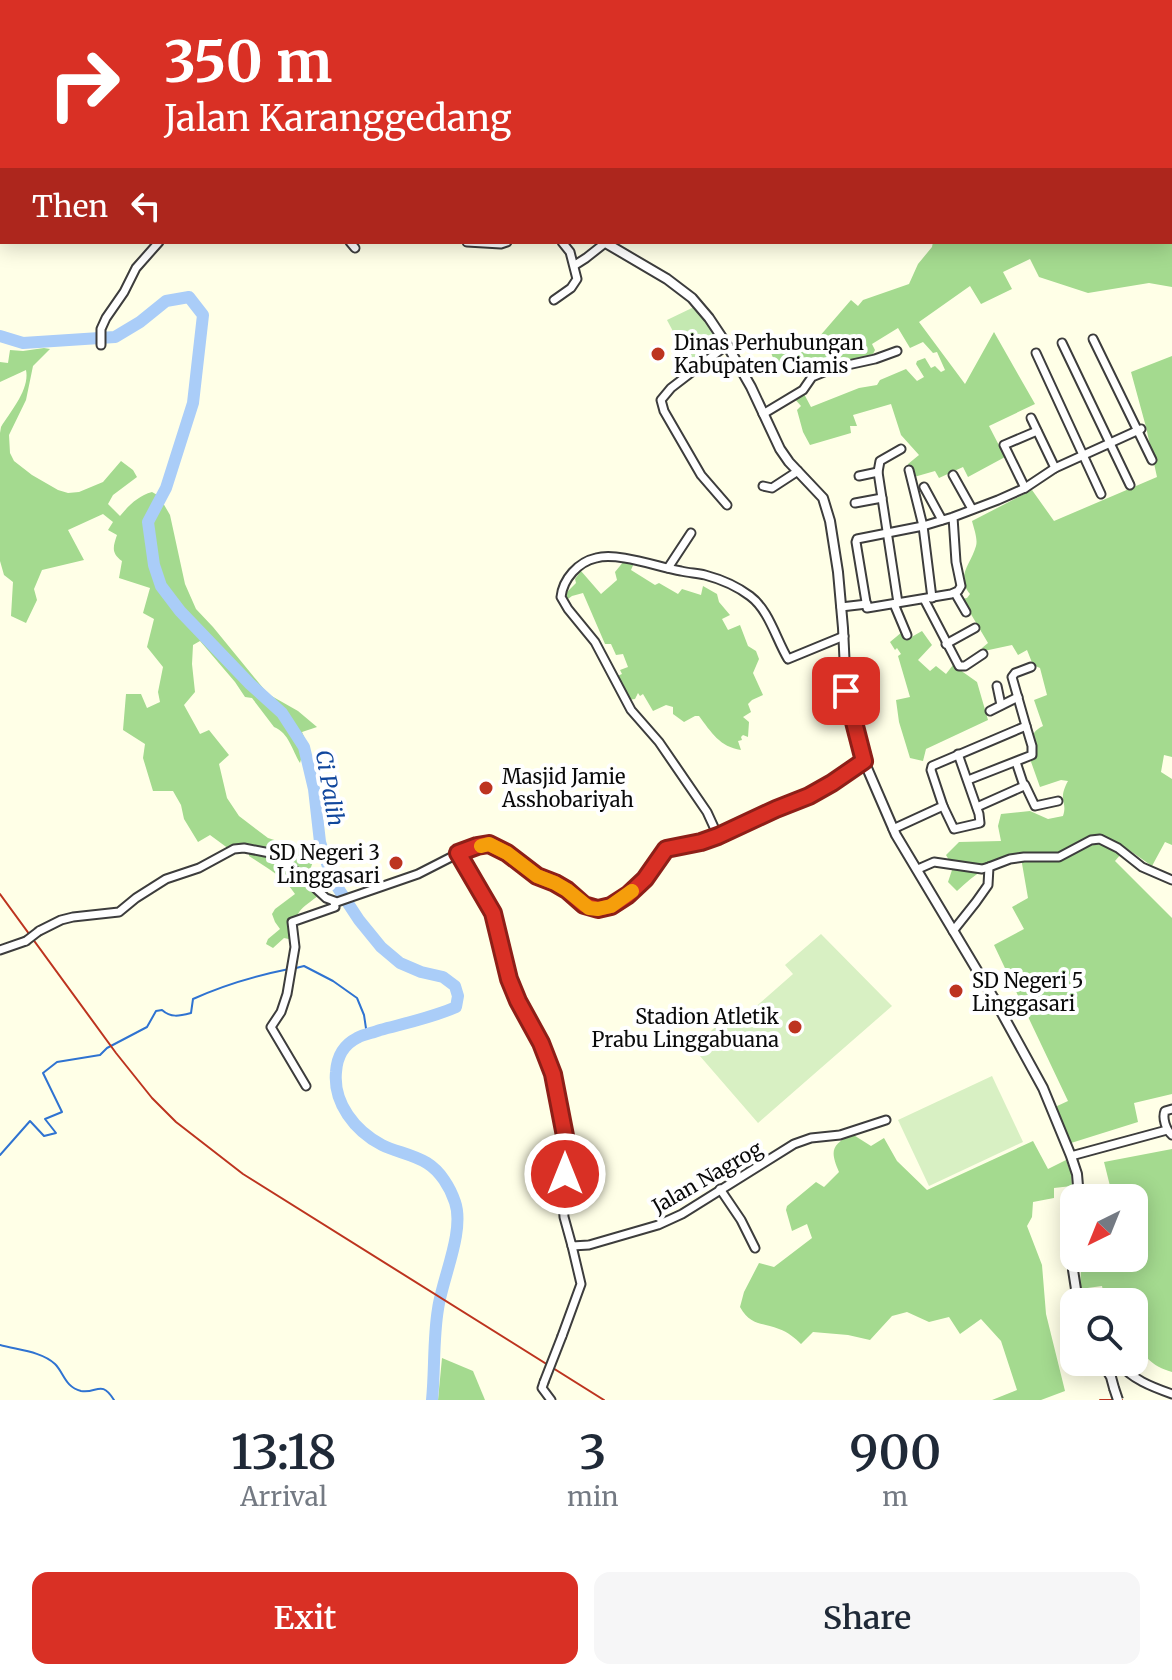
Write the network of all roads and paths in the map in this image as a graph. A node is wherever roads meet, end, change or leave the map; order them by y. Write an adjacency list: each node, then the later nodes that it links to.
1 (157, 244): 9 (street)
2 (564, 244): 5 (street)
3 (602, 244): 5 (street)
4 (607, 244): 10 (street)
5 (575, 265): 6 (street)
6 (554, 300)
7 (1093, 339): 15 (street)
8 (1062, 343): 17 (street)
9 (101, 345)
10 (727, 345): 13 (street); 34 (street)
11 (897, 351): 13 (street)
12 (1036, 353): 19 (street)
13 (763, 414): 23 (street)
14 (1031, 418): 16 (street)
15 (1139, 430): 17 (street); 20 (street)
16 (1037, 431): 21 (street); 30 (street)
17 (1110, 443): 19 (street); 27 (street)
18 (901, 449): 24 (street)
19 (1082, 456): 21 (street); 31 (street)
20 (1152, 460)
21 (1055, 468): 30 (street)
22 (909, 470): 38 (street)
23 (798, 471): 28 (street); 46 (street)
24 (878, 472): 26 (street); 32 (street)
25 (953, 475): 35 (street)
26 (859, 476)
27 (1130, 485)
28 (763, 486)
29 (924, 487): 37 (street)
30 (1025, 488): 35 (street)
31 (1101, 494)
32 (882, 498): 33 (street); 40 (street)
33 (855, 503)
34 (727, 505)
35 (972, 509): 36 (street)
36 (953, 517): 37 (street); 42 (street)
37 (942, 520): 38 (street)
38 (923, 526): 40 (street); 43 (street)
39 (691, 533): 41 (street)
40 (886, 534): 44 (street); 45 (street)
41 (668, 568): 50 (street); 68 (street)
42 (955, 593): 43 (street); 47 (street)
43 (928, 598): 45 (street); 51 (street)
44 (867, 604): 45 (street); 46 (street)
45 (896, 604): 49 (street)
46 (841, 607): 50 (street)
47 (966, 612)
48 (975, 628): 51 (street)
49 (907, 635)
50 (844, 636): 60 (street)
51 (946, 644): 52 (street)
52 (983, 654)
53 (1031, 667): 55 (street)
54 (997, 686): 56 (street)
55 (1018, 697): 56 (street); 58 (street)
56 (1001, 705): 57 (street)
57 (990, 711)
58 (1026, 726): 59 (street); 61 (street)
59 (958, 754): 62 (street); 65 (street)
60 (864, 761): 67 (street); 68 (street)
61 (1016, 762): 62 (street); 63 (street)
62 (968, 780): 66 (street)
63 (1025, 785): 64 (street); 66 (street)
64 (1058, 801)
65 (943, 806): 66 (street); 67 (street)
66 (977, 807)
67 (893, 829): 71 (street)
68 (718, 836): 69 (street)
69 (458, 853): 73 (street); 83 (street)
70 (989, 867): 71 (street); 72 (street); 74 (street)
71 (918, 869): 74 (street)
72 (1172, 880)
73 (335, 902): 75 (street, bridge); 76 (street)
74 (953, 931): 80 (street)
75 (0, 950)
76 (306, 1086)
77 (1172, 1109): 79 (street)
78 (886, 1120): 82 (street, Jalan Nagrog)
79 (1170, 1132): 80 (street)
80 (1071, 1156): 81 (street)
81 (1078, 1184)
82 (720, 1189): 83 (street, Jalan Nagrog); 84 (street)
83 (572, 1246): 88 (street, bridge)
84 (755, 1248)
85 (1110, 1376): 89 (street, bridge)
86 (1132, 1376): 87 (street)
87 (1172, 1394)
88 (551, 1400)
89 (1118, 1400)

